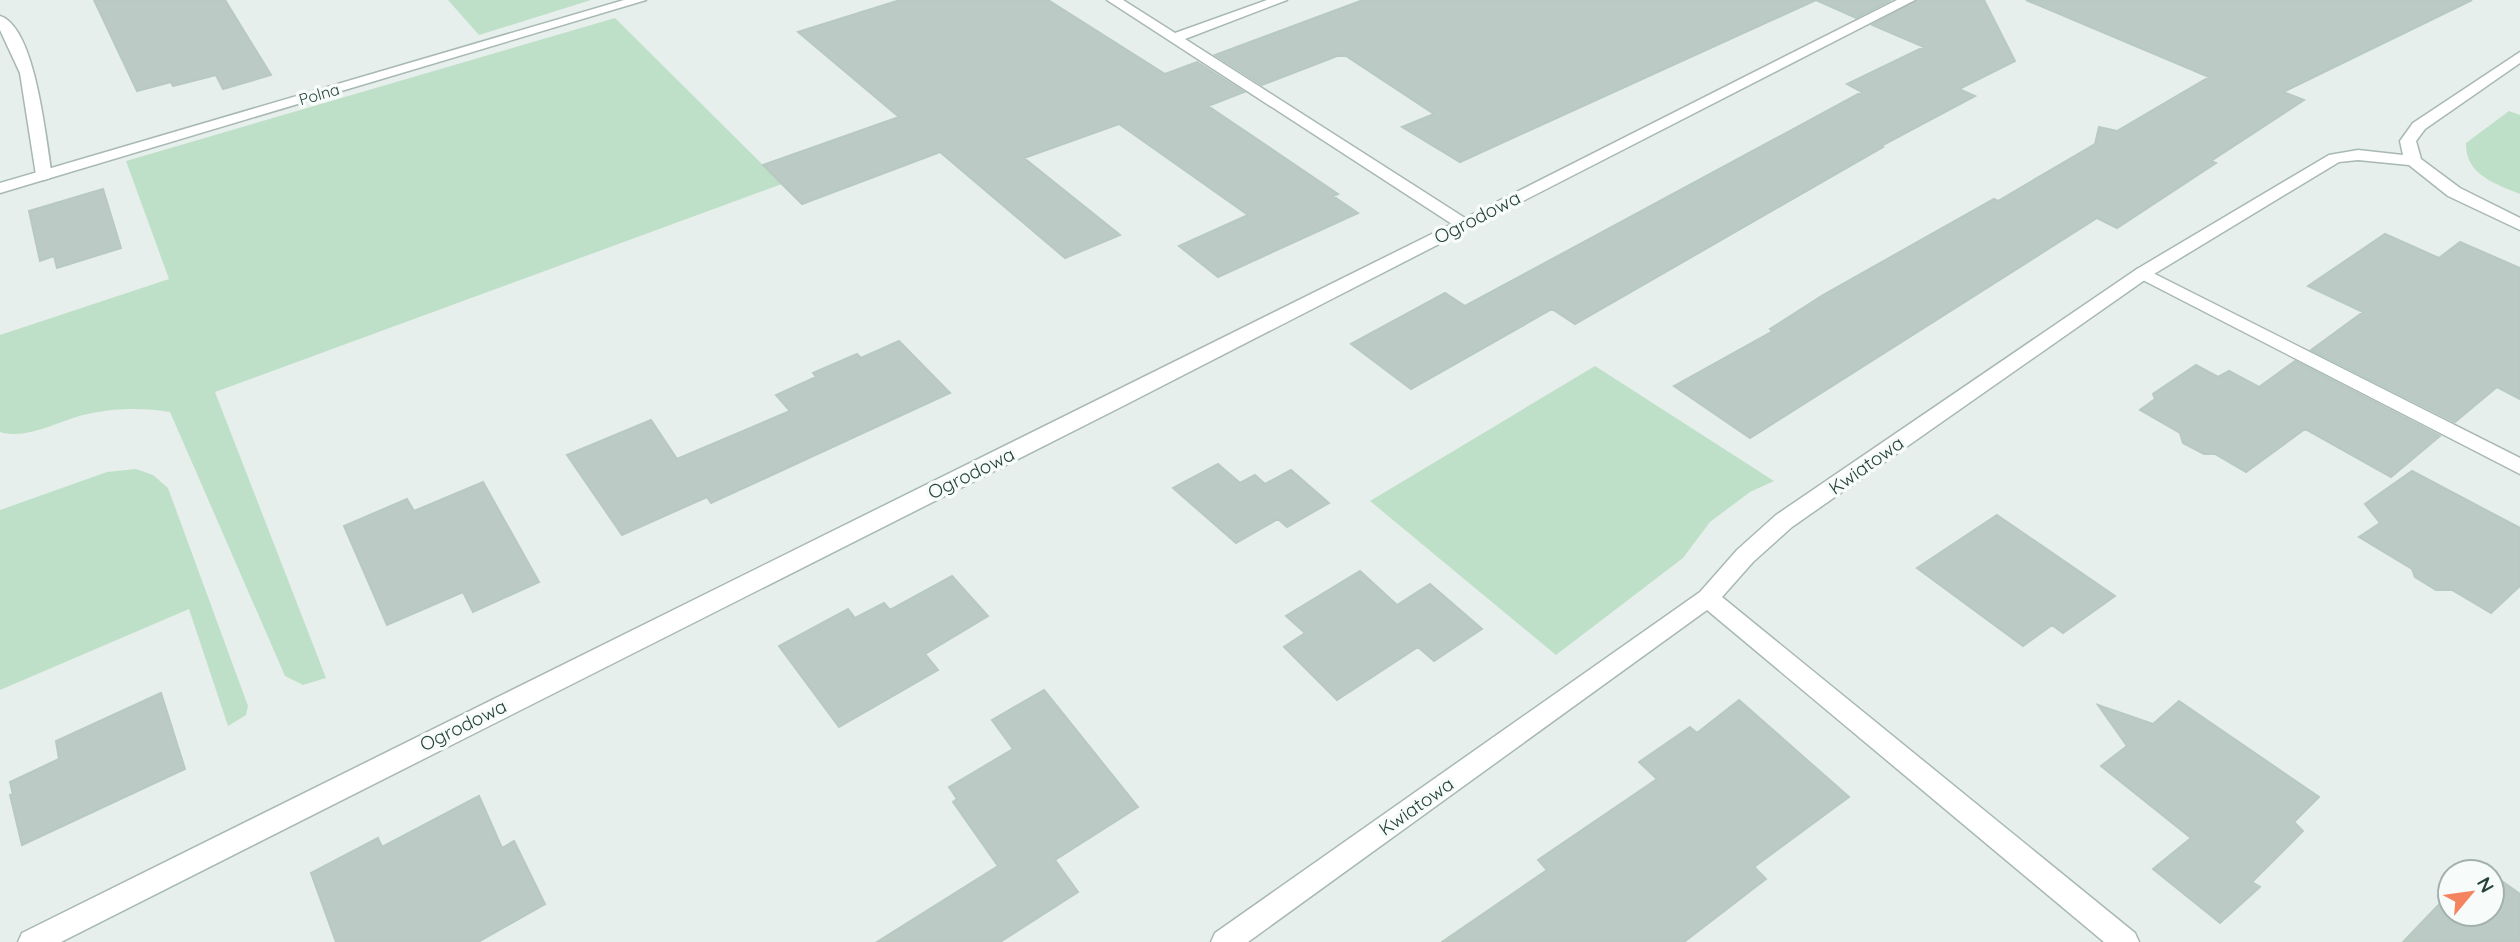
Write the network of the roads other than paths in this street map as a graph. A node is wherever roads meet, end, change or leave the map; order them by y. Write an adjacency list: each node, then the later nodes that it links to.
1 (639, 0): 9 (street, Polna)
2 (1114, 0): 6 (street)
3 (1280, 0): 6 (street)
4 (1908, 0): 11 (street, Ogrodowa)
5 (0, 20): 9 (street)
6 (1174, 38): 11 (street)
7 (2520, 56): 8 (street)
8 (2413, 161): 12 (street); 13 (street, Kwiatowa)
9 (44, 175): 10 (street, Polna)
10 (0, 188)
11 (1463, 224): 16 (street, Ogrodowa)
12 (2520, 225)
13 (2143, 273): 14 (street); 15 (street, Kwiatowa)
14 (2520, 467)
15 (1708, 598): 17 (street, Kwiatowa); 18 (street)
16 (32, 942)
17 (1225, 942)
18 (2124, 942)

